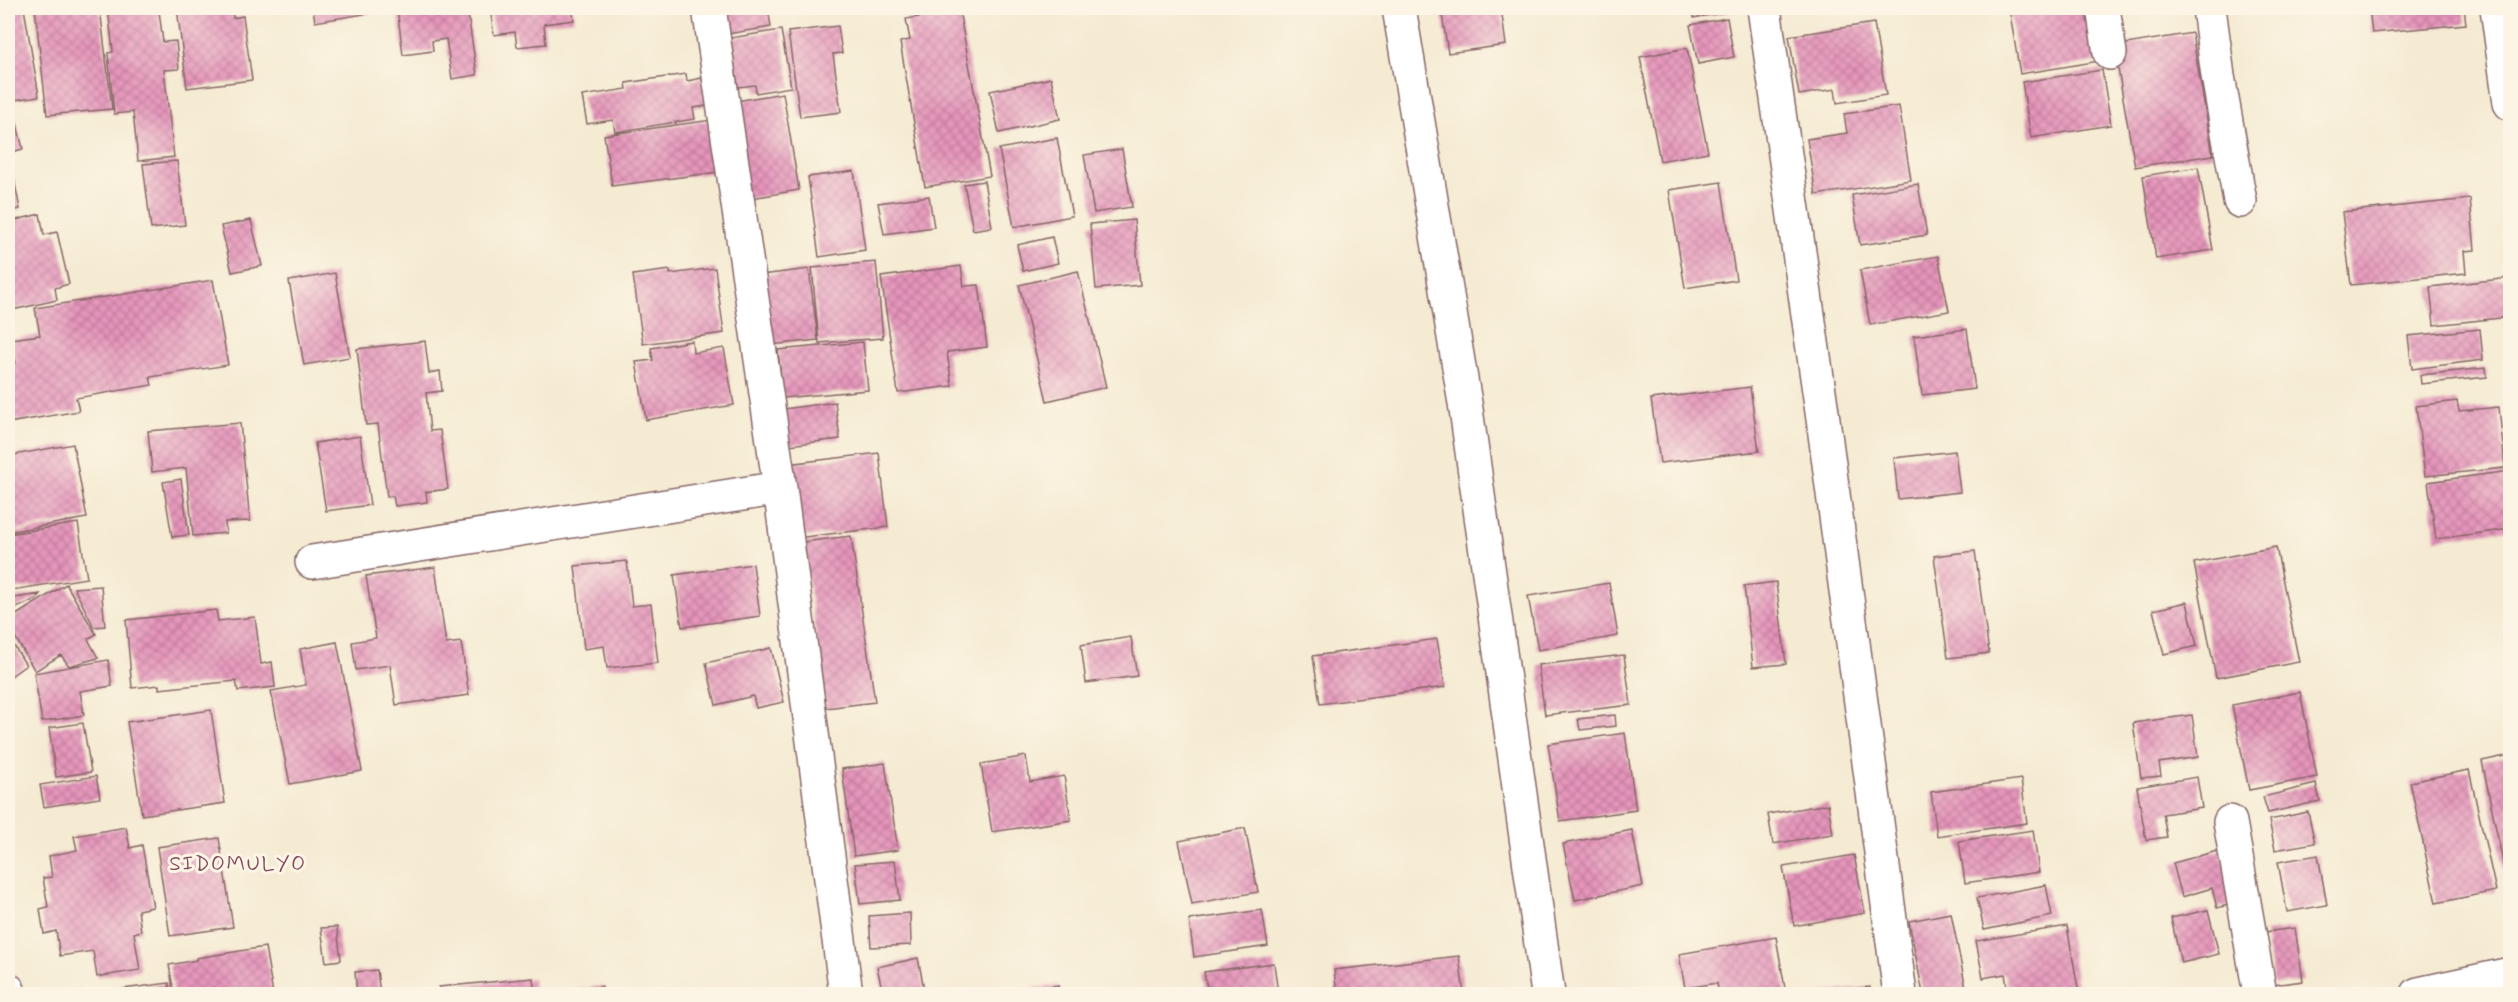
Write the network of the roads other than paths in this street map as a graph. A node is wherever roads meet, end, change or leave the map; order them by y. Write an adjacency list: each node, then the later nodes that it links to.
1 (709, 8): 10 (street)
2 (1399, 8): 17 (street)
3 (1764, 8): 18 (street)
4 (2103, 8): 7 (street)
5 (2208, 8): 9 (street)
6 (2497, 8): 8 (street)
7 (2110, 53)
8 (2511, 103)
9 (2240, 201)
10 (780, 488): 11 (street); 16 (street)
11 (312, 562)
12 (2230, 822): 19 (street)
13 (2511, 974): 20 (street)
14 (8, 990): 15 (street)
15 (8, 994)
16 (846, 994)
17 (1548, 994)
18 (1900, 994)
19 (2260, 994)
20 (2418, 994)

